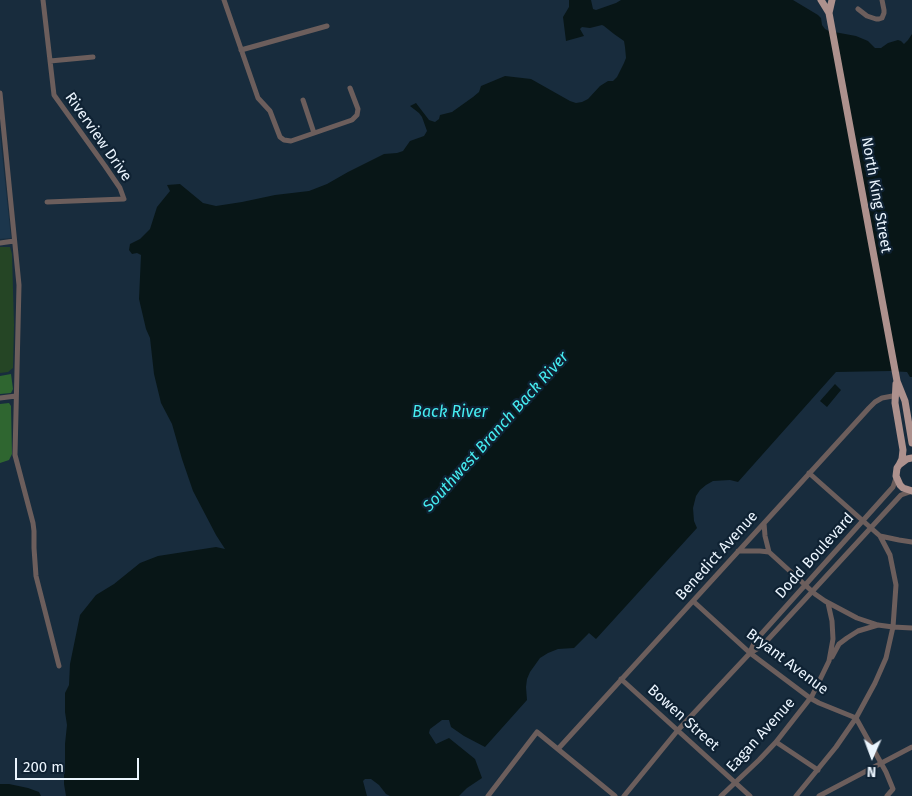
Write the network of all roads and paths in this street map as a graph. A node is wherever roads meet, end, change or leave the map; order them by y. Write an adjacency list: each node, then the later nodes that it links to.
1 (44, 0): 11 (street, Riverview Drive)
2 (224, 0): 9 (street)
3 (821, 0): 7 (main road, North King Street)
4 (832, 0): 7 (main road, North King Street)
5 (882, 0): 6 (street)
6 (858, 9)
7 (829, 13): 19 (main road, North King Street)
8 (327, 26): 9 (street)
9 (241, 50): 15 (street)
10 (93, 56): 11 (street)
11 (50, 61): 16 (street, Riverview Drive)
12 (350, 88): 15 (street)
13 (0, 93): 17 (street)
14 (302, 100): 15 (street)
15 (314, 133)
16 (47, 202)
17 (14, 241): 18 (street); 20 (street)
18 (0, 243)
19 (899, 395): 22 (main road, North King Street); 24 (main road, North King Street); 25 (street, Benedict Avenue)
20 (16, 396): 21 (street); 44 (street)
21 (0, 398)
22 (912, 443)
23 (912, 458): 24 (main road)
24 (899, 465): 26 (main road, North King Street)
25 (809, 473): 28 (street); 29 (street, Benedict Avenue)
26 (896, 476): 27 (main road); 28 (street, Dodd Boulevard)
27 (912, 491): 30 (street, Dodd Boulevard)
28 (864, 521): 30 (street); 35 (street, Dodd Boulevard)
29 (764, 523): 33 (street, Benedict Avenue); 34 (street)
30 (871, 527): 31 (street); 36 (street, Dodd Boulevard)
31 (880, 536): 32 (street); 40 (street)
32 (912, 542)
33 (738, 551): 34 (street); 37 (street, Benedict Avenue)
34 (769, 552): 35 (street)
35 (805, 585): 36 (street); 42 (street, Dodd Boulevard)
36 (812, 592): 38 (street); 42 (street, Dodd Boulevard)
37 (693, 601): 42 (street, Bryant Avenue); 45 (street, Benedict Avenue)
38 (828, 603): 39 (street); 43 (street, Eagan Avenue)
39 (878, 625): 40 (street); 43 (street, Eagan Avenue)
40 (893, 627): 41 (street); 47 (street)
41 (912, 628)
42 (750, 653): 46 (street, Bryant Avenue); 48 (street, Dodd Boulevard)
43 (829, 662): 46 (street, Eagan Avenue)
44 (59, 666)
45 (621, 679): 48 (street, Bowen Street); 51 (street, Benedict Avenue)
46 (810, 698): 47 (street, Bryant Avenue); 49 (street, Eagan Avenue)
47 (856, 718): 52 (street); 53 (street)
48 (678, 730): 54 (street, Bowen Street); 57 (street, Dodd Boulevard)
49 (776, 742): 53 (street); 54 (street, Eagan Avenue)
50 (912, 747): 52 (street)
51 (558, 749): 55 (street); 56 (street)
52 (881, 764): 61 (street); 62 (street)
53 (818, 770): 60 (street)
54 (735, 783): 58 (street, Eagan Avenue); 59 (street, Bowen Street)
55 (488, 796)
56 (615, 796)
57 (624, 796)
58 (721, 796)
59 (750, 796)
60 (796, 796)
61 (819, 796)
62 (887, 796)

